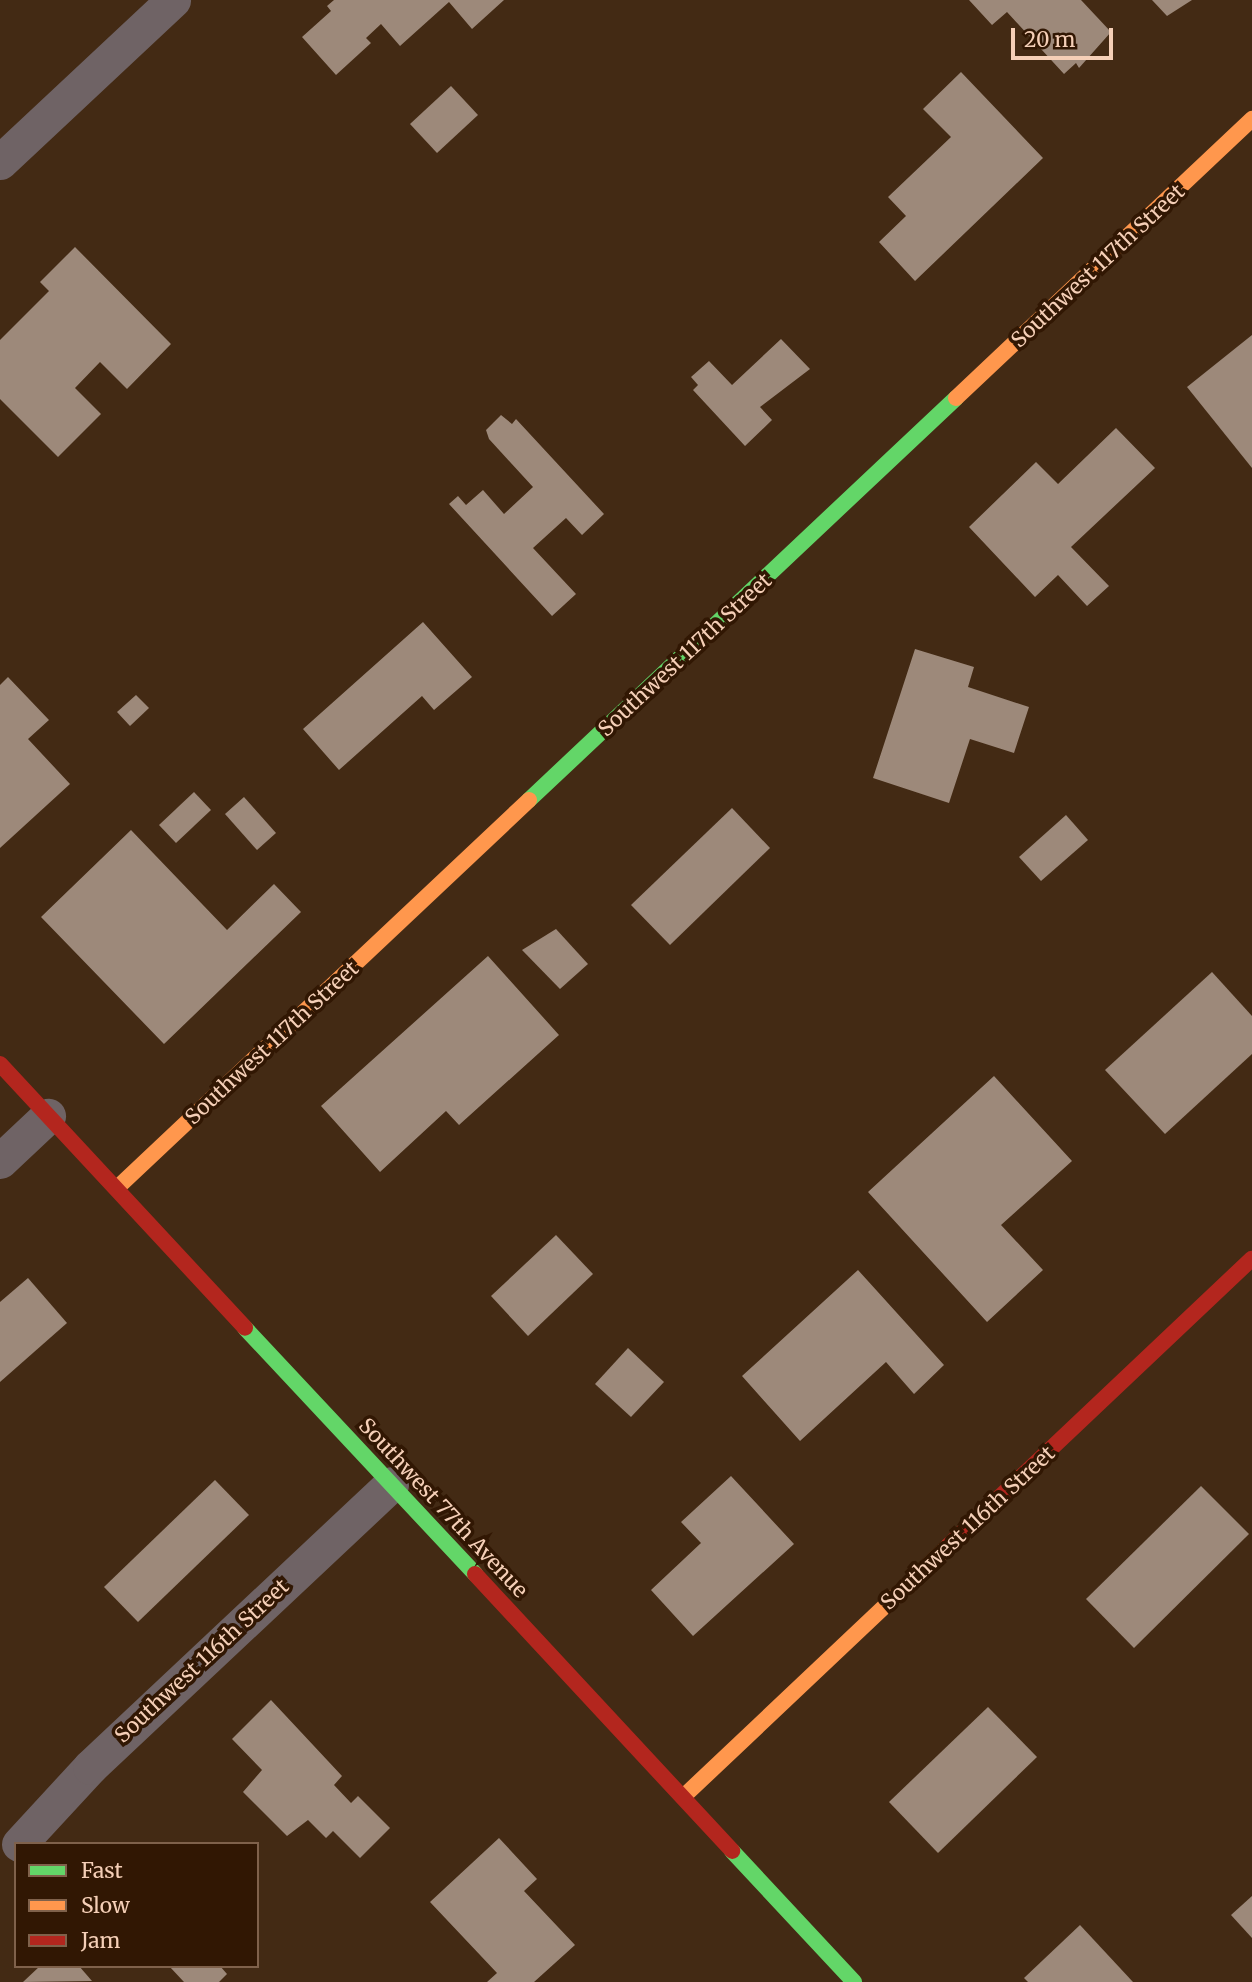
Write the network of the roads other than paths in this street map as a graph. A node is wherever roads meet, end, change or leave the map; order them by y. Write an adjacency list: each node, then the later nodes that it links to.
1 (173, 0): 3 (street)
2 (1252, 120): 7 (street, Southwest 117th Street)
3 (0, 162)
4 (0, 1064): 5 (street, Southwest 77th Avenue)
5 (48, 1116): 6 (street); 7 (street, Southwest 77th Avenue)
6 (0, 1161)
7 (117, 1188): 9 (street, Southwest 77th Avenue)
8 (1252, 1259): 10 (street, Southwest 116th Street)
9 (391, 1484): 10 (street, Southwest 77th Avenue); 11 (street, Southwest 116th Street)
10 (683, 1797): 14 (street, Southwest 77th Avenue)
11 (21, 1842)
12 (14, 1849): 13 (street, Southwest 116th Street)
13 (0, 1862)
14 (854, 1982)

